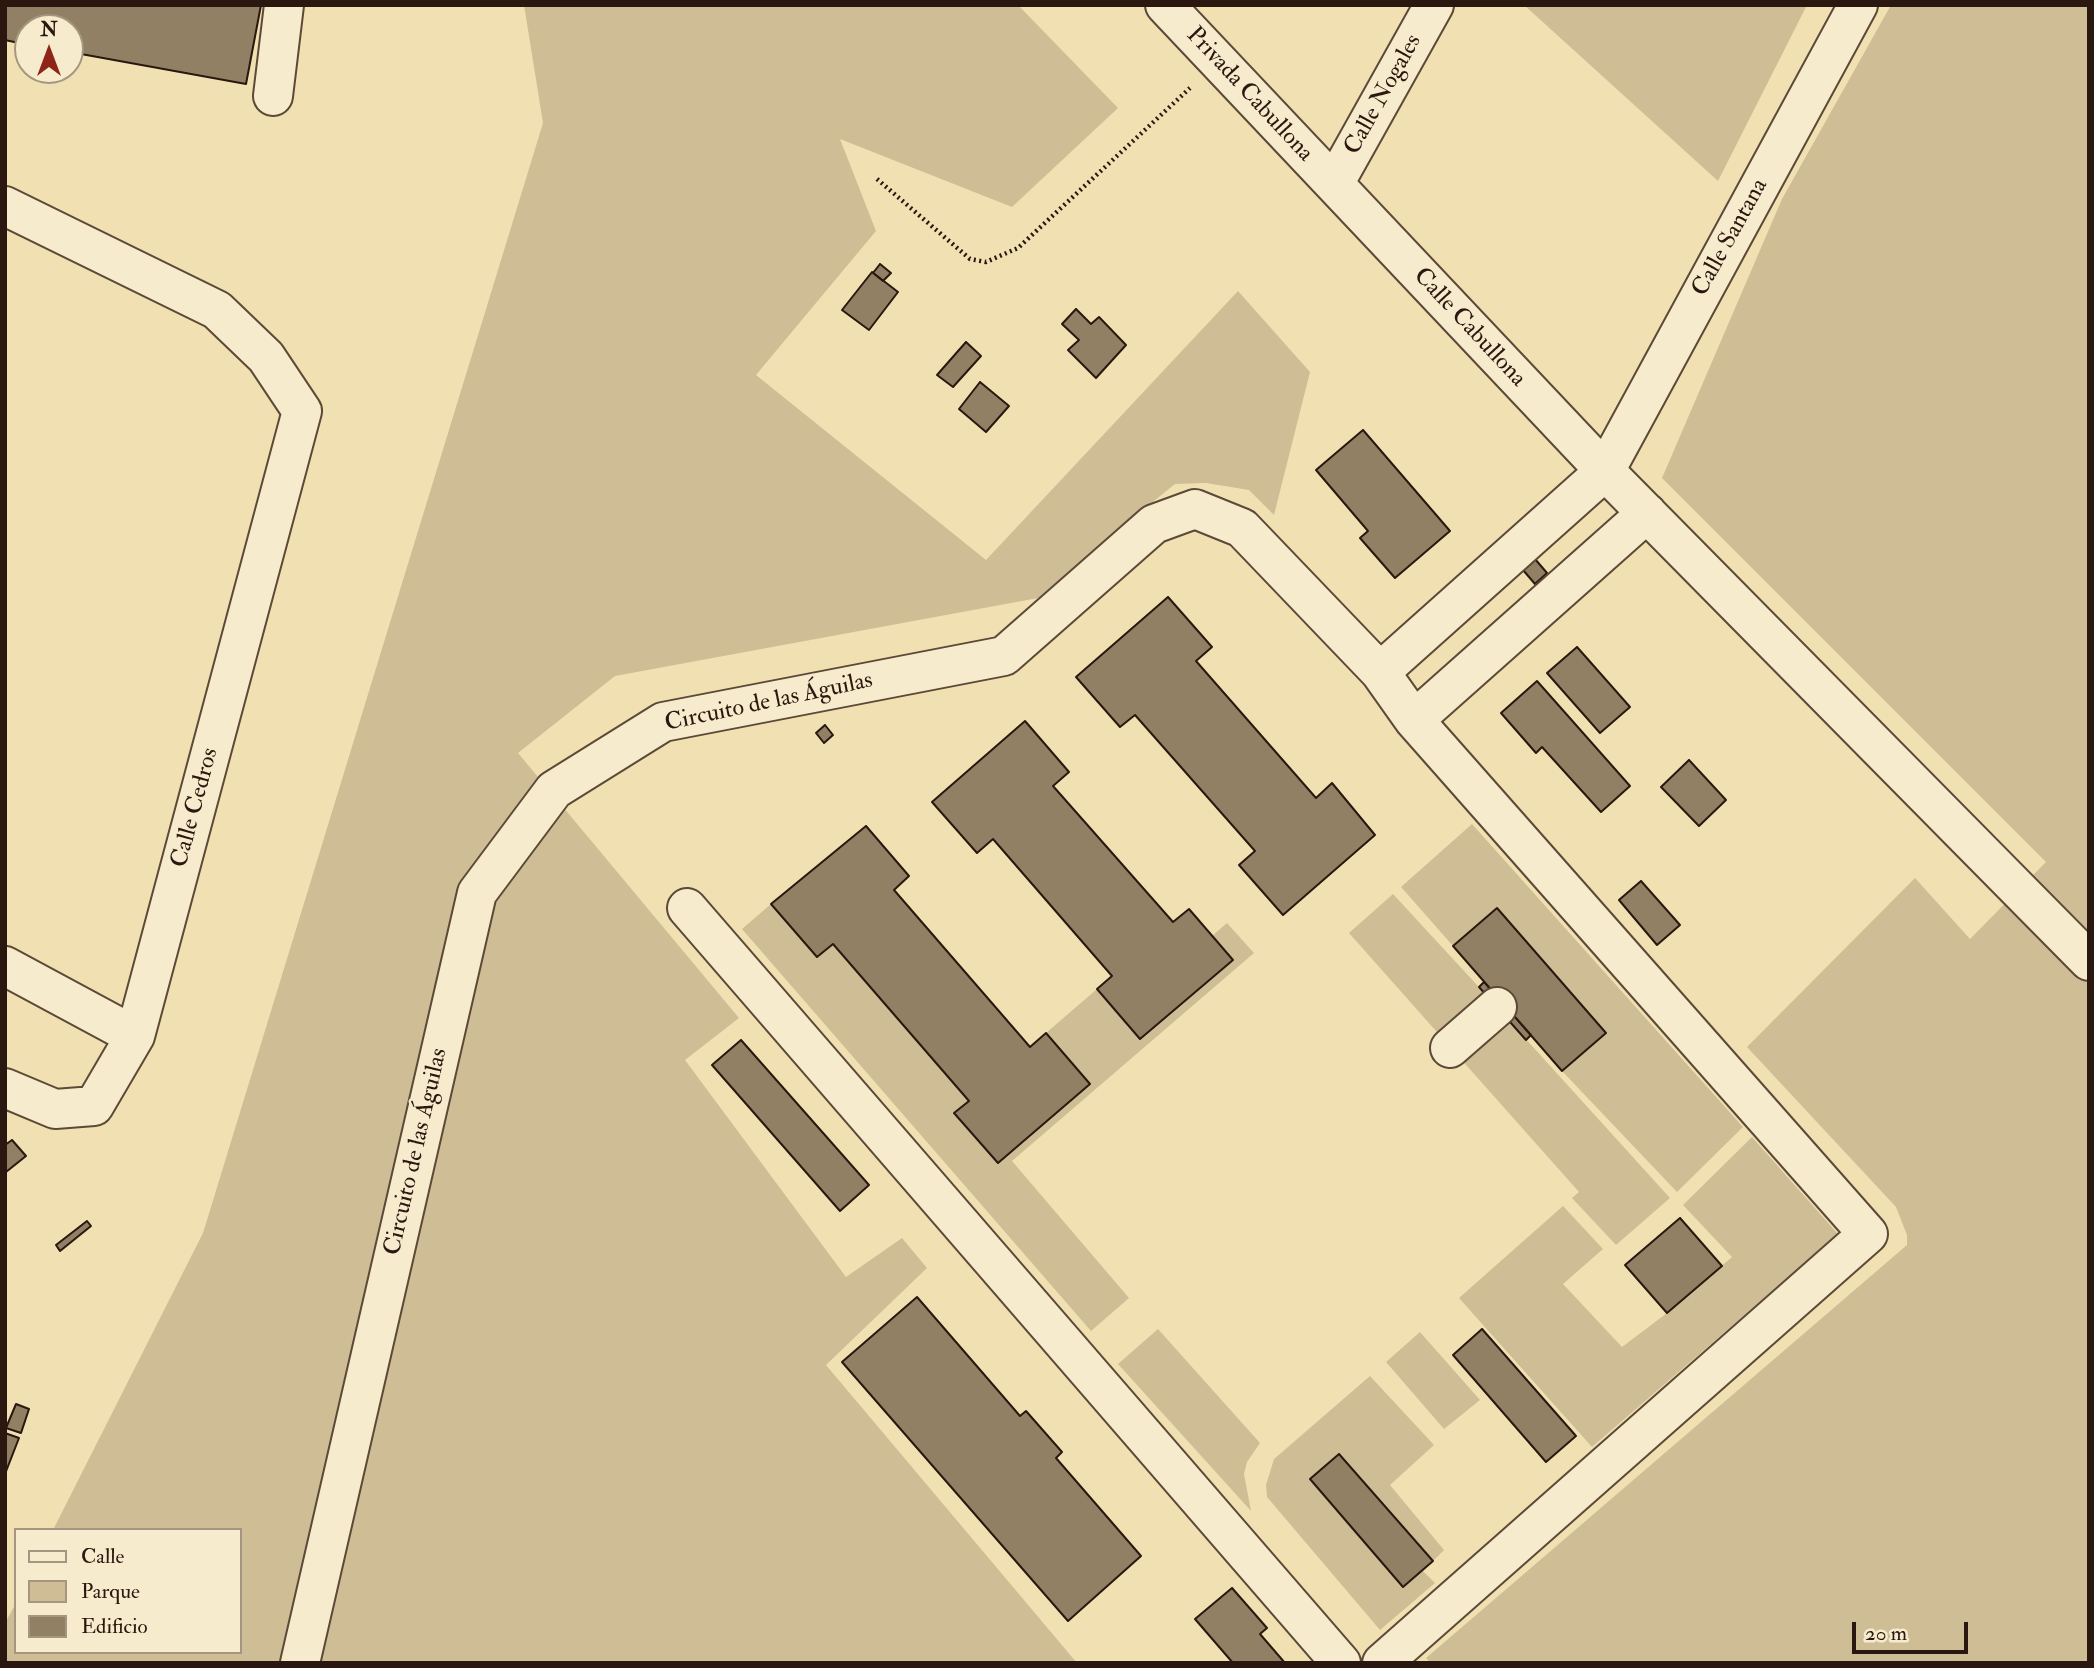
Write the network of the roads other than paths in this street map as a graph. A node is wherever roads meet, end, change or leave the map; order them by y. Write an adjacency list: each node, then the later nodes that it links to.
1 (284, 5): 5 (street)
2 (1165, 5): 6 (street, Privada Cabullona)
3 (1434, 5): 6 (street, Calle Nogales)
4 (1858, 5): 8 (street, Calle Santana)
5 (273, 96)
6 (1334, 184): 8 (street, Calle Cabullona)
7 (5, 206): 16 (street, Calle Cedros)
8 (1605, 471): 9 (street, Calle Cabullona); 10 (street, Calle Santana)
9 (1647, 513): 11 (street); 13 (street, Calle Cabullona)
10 (1380, 672): 11 (street, Circuito de las Águilas); 19 (street, Circuito de las Águilas)
11 (1414, 720): 21 (street, Circuito de las Águilas)
12 (687, 908): 20 (street)
13 (2089, 961)
14 (5, 967): 16 (street)
15 (1497, 1007): 17 (street)
16 (135, 1036): 18 (street, Calle Cedros)
17 (1450, 1048)
18 (5, 1088)
19 (300, 1663)
20 (1341, 1663)
21 (1382, 1663)

